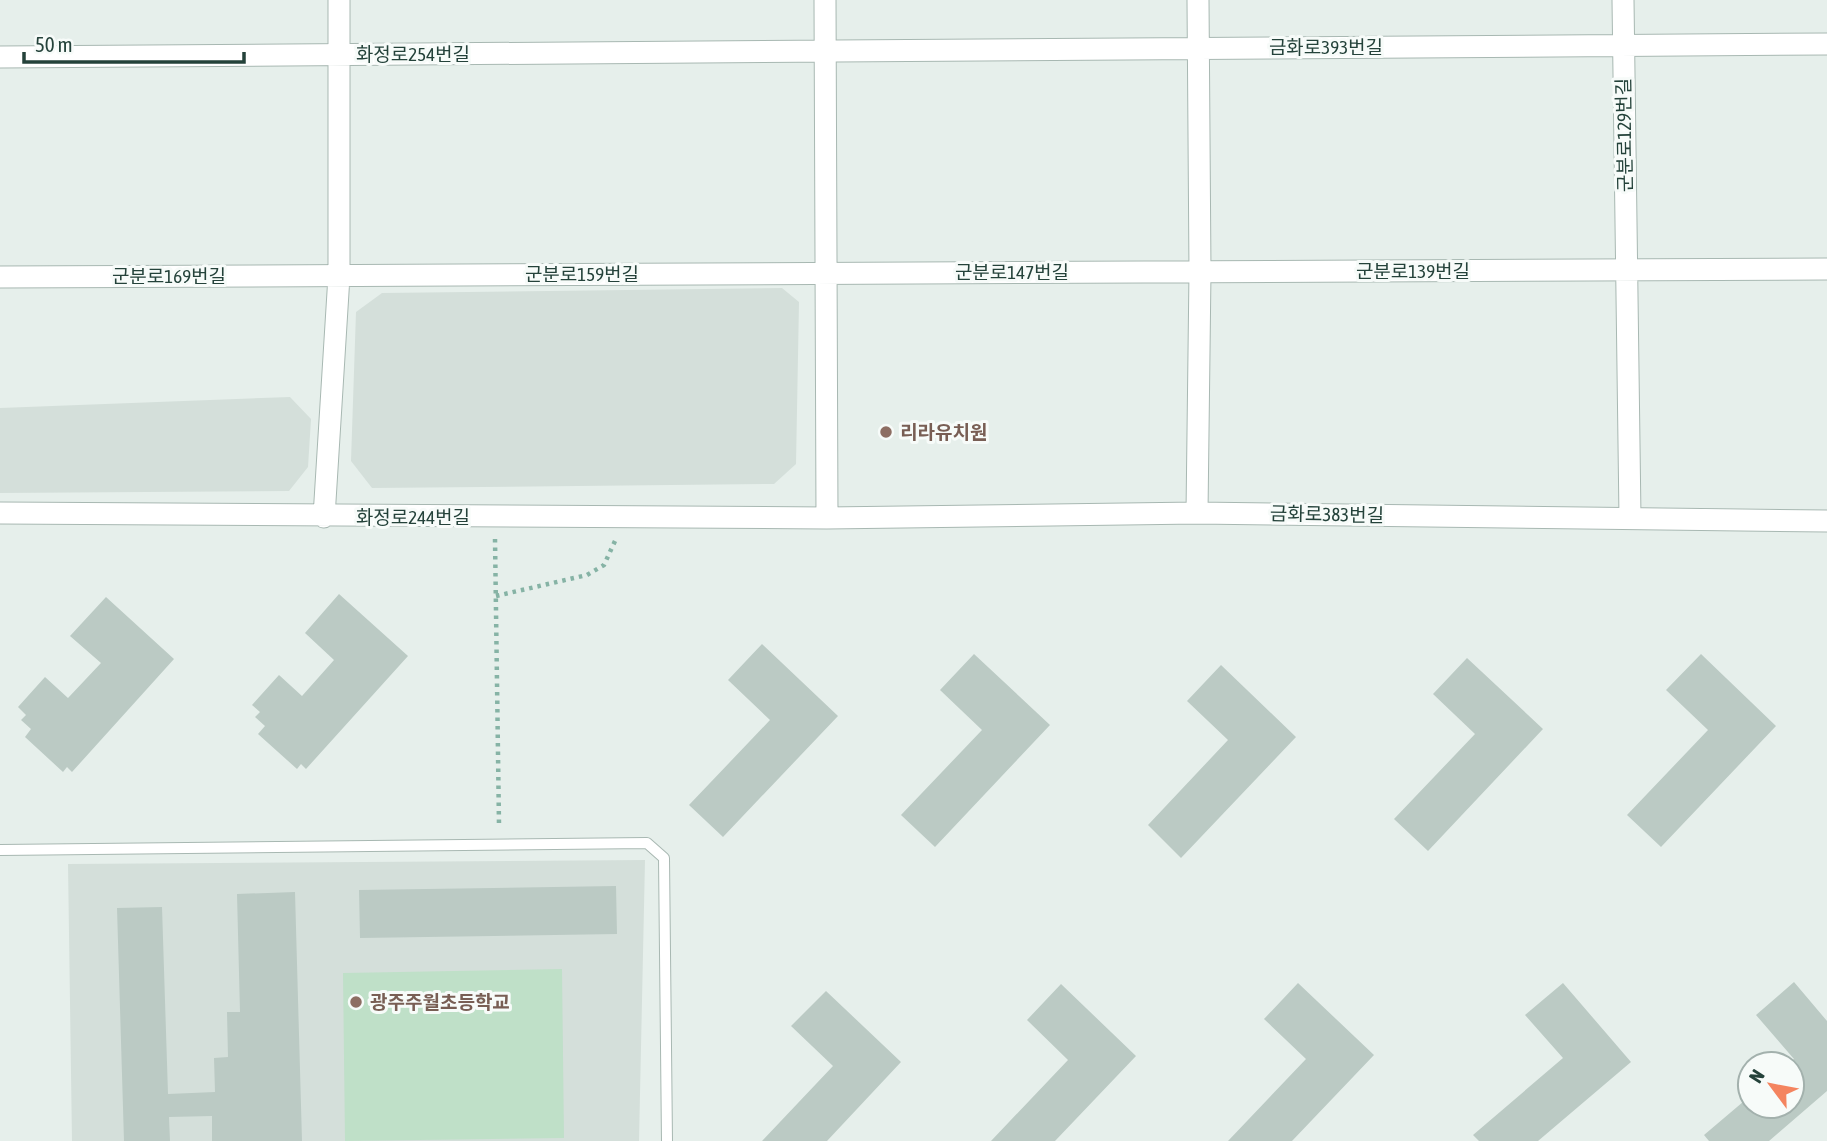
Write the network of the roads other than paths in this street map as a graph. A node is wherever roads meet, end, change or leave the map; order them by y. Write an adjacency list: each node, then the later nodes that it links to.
1 (339, 0): 9 (street)
2 (825, 0): 8 (street)
3 (1198, 0): 7 (street)
4 (1623, 0): 6 (street, 군분로129번길)
5 (1827, 44): 6 (street, 금화로393번길)
6 (1623, 45): 7 (street, 금화로393번길); 12 (street, 군분로129번길)
7 (1198, 48): 8 (street, 금화로393번길); 13 (street)
8 (825, 50): 9 (street, 화정로254번길); 14 (street)
9 (339, 54): 10 (street, 화정로254번길); 15 (street)
10 (0, 57)
11 (1827, 269): 12 (street)
12 (1626, 270): 13 (street, 군분로139번길); 20 (street, 군분로129번길)
13 (1200, 272): 14 (street, 군분로147번길); 18 (street)
14 (825, 273): 15 (street, 군분로159번길); 21 (street)
15 (339, 276): 16 (street, 군분로169번길); 19 (street)
16 (0, 277)
17 (0, 513): 19 (street, 화정로244번길)
18 (1197, 513): 20 (street, 금화로383번길); 21 (street, 금화로383번길)
19 (324, 517): 21 (street, 화정로244번길)
20 (1630, 517): 22 (street, 금화로383번길)
21 (827, 518)
22 (1827, 521)
23 (0, 850): 24 (lane)
24 (667, 1141)

